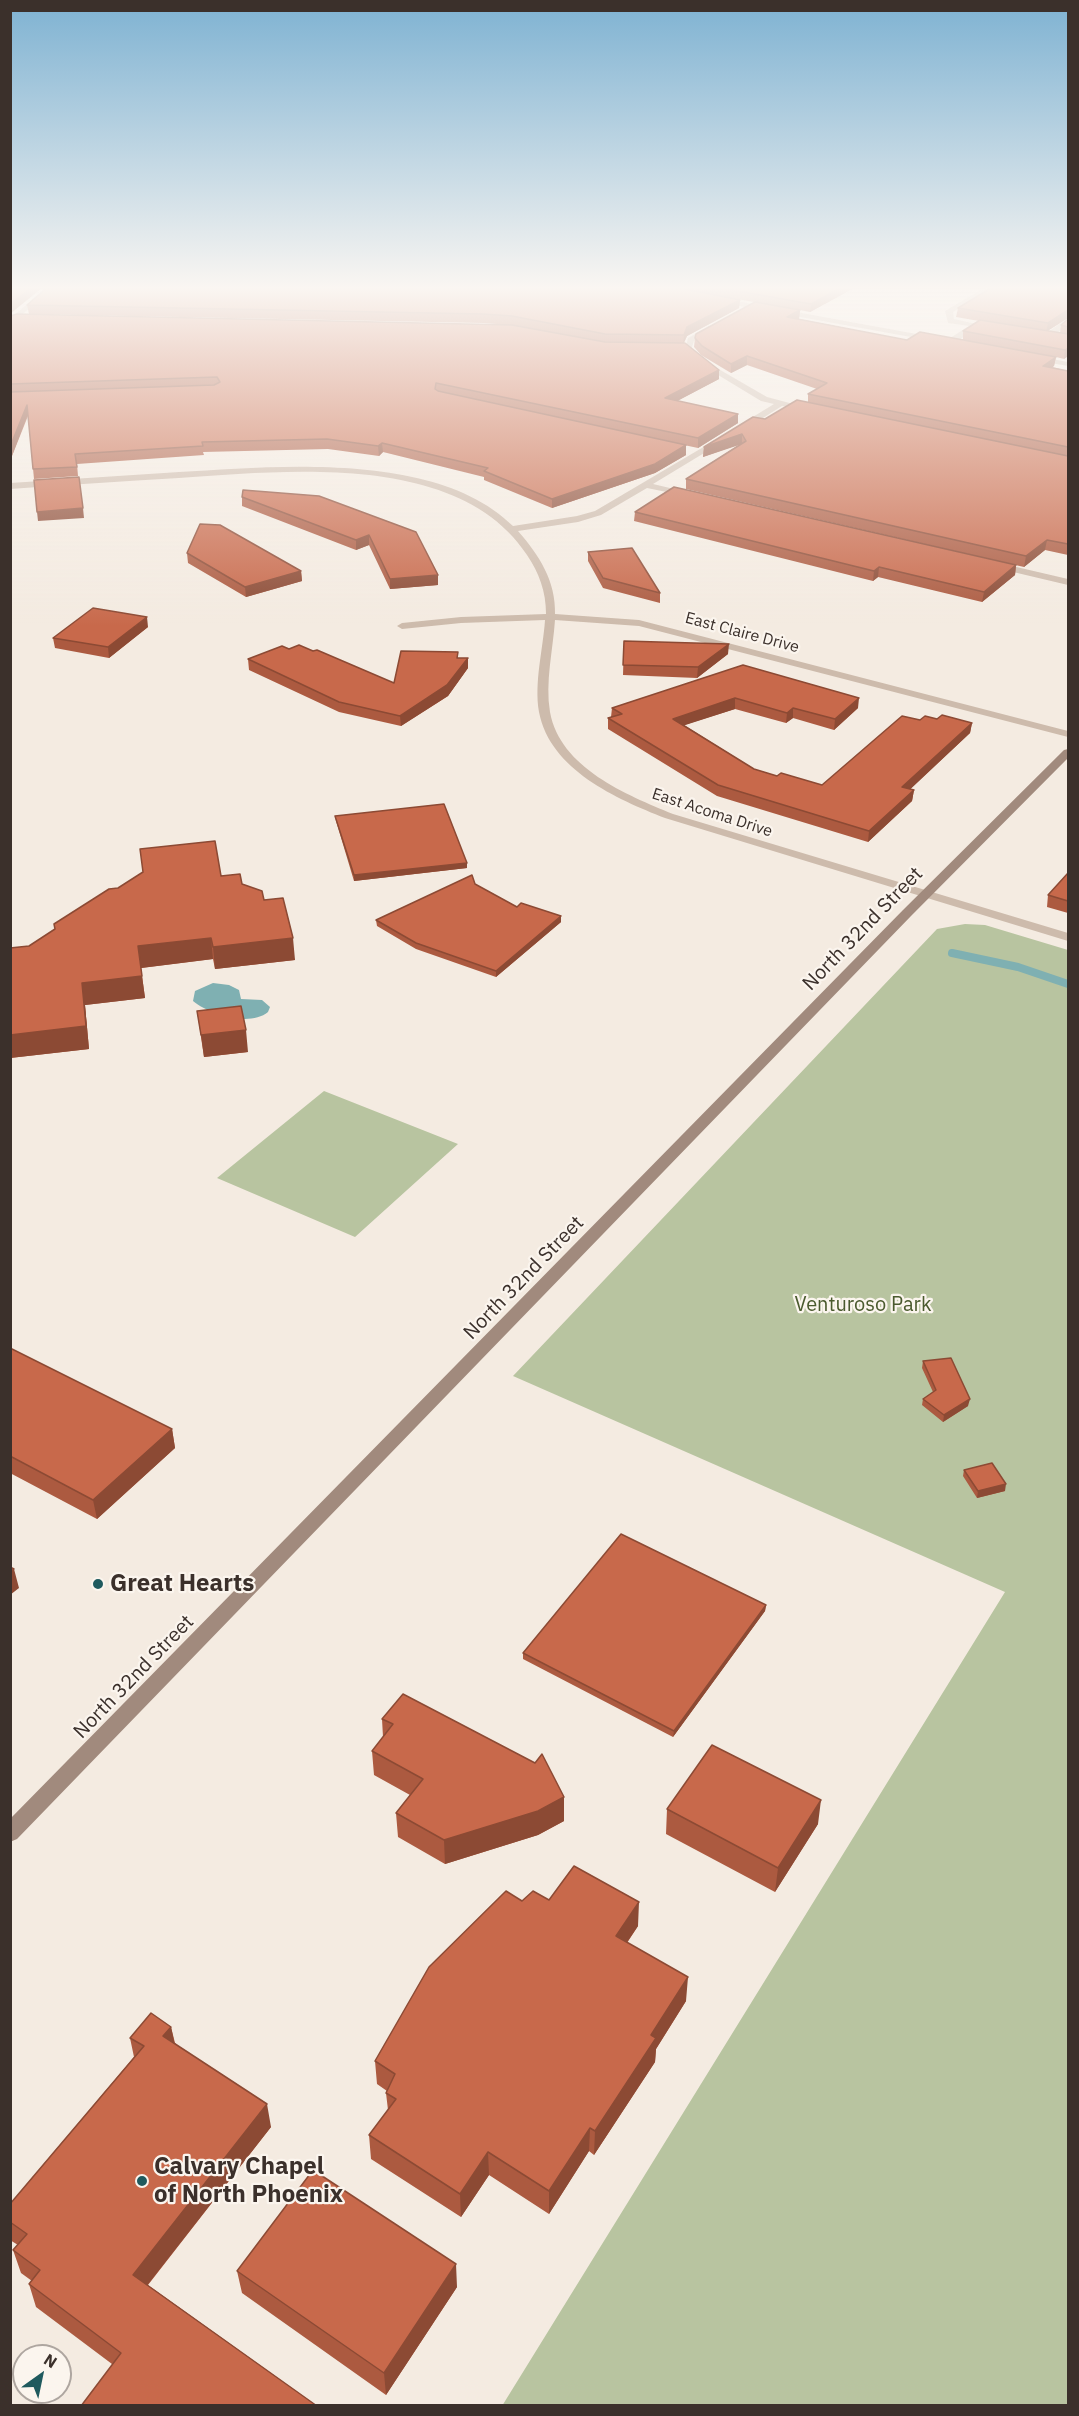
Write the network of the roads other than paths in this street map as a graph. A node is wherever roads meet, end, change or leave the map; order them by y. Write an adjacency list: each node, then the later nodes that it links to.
1 (774, 401): 2 (street)
2 (781, 403): 3 (street); 5 (street)
3 (815, 410)
4 (684, 450): 5 (street)
5 (700, 453): 6 (street)
6 (647, 485): 8 (street); 9 (street)
7 (10, 486): 9 (street, East Acoma Drive)
8 (694, 496)
9 (511, 529): 12 (street, East Acoma Drive)
10 (980, 561): 11 (street)
11 (1068, 582)
12 (550, 618): 13 (street, East Claire Drive); 14 (street, East Claire Drive); 16 (street, East Acoma Drive)
13 (402, 626)
14 (1068, 734)
15 (1068, 752): 16 (main road, North 32nd Street)
16 (925, 894): 17 (street, East Acoma Drive); 18 (main road, North 32nd Street)
17 (1068, 937)
18 (10, 1833)

